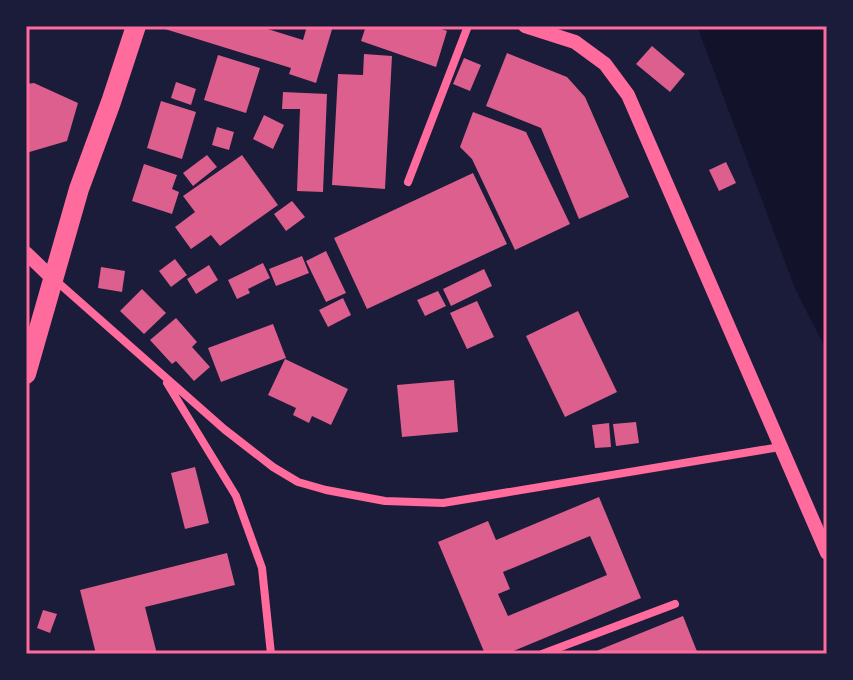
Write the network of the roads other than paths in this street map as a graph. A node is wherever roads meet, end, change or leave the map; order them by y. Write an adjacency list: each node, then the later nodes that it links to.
1 (136, 26): 6 (highway)
2 (468, 26): 4 (street)
3 (525, 26): 9 (street)
4 (408, 182)
5 (26, 253): 6 (street)
6 (53, 279): 7 (highway); 8 (street)
7 (26, 374)
8 (163, 375): 9 (street); 12 (street)
9 (780, 447): 10 (street)
10 (827, 553)
11 (675, 604): 13 (street)
12 (271, 654)
13 (542, 654)

